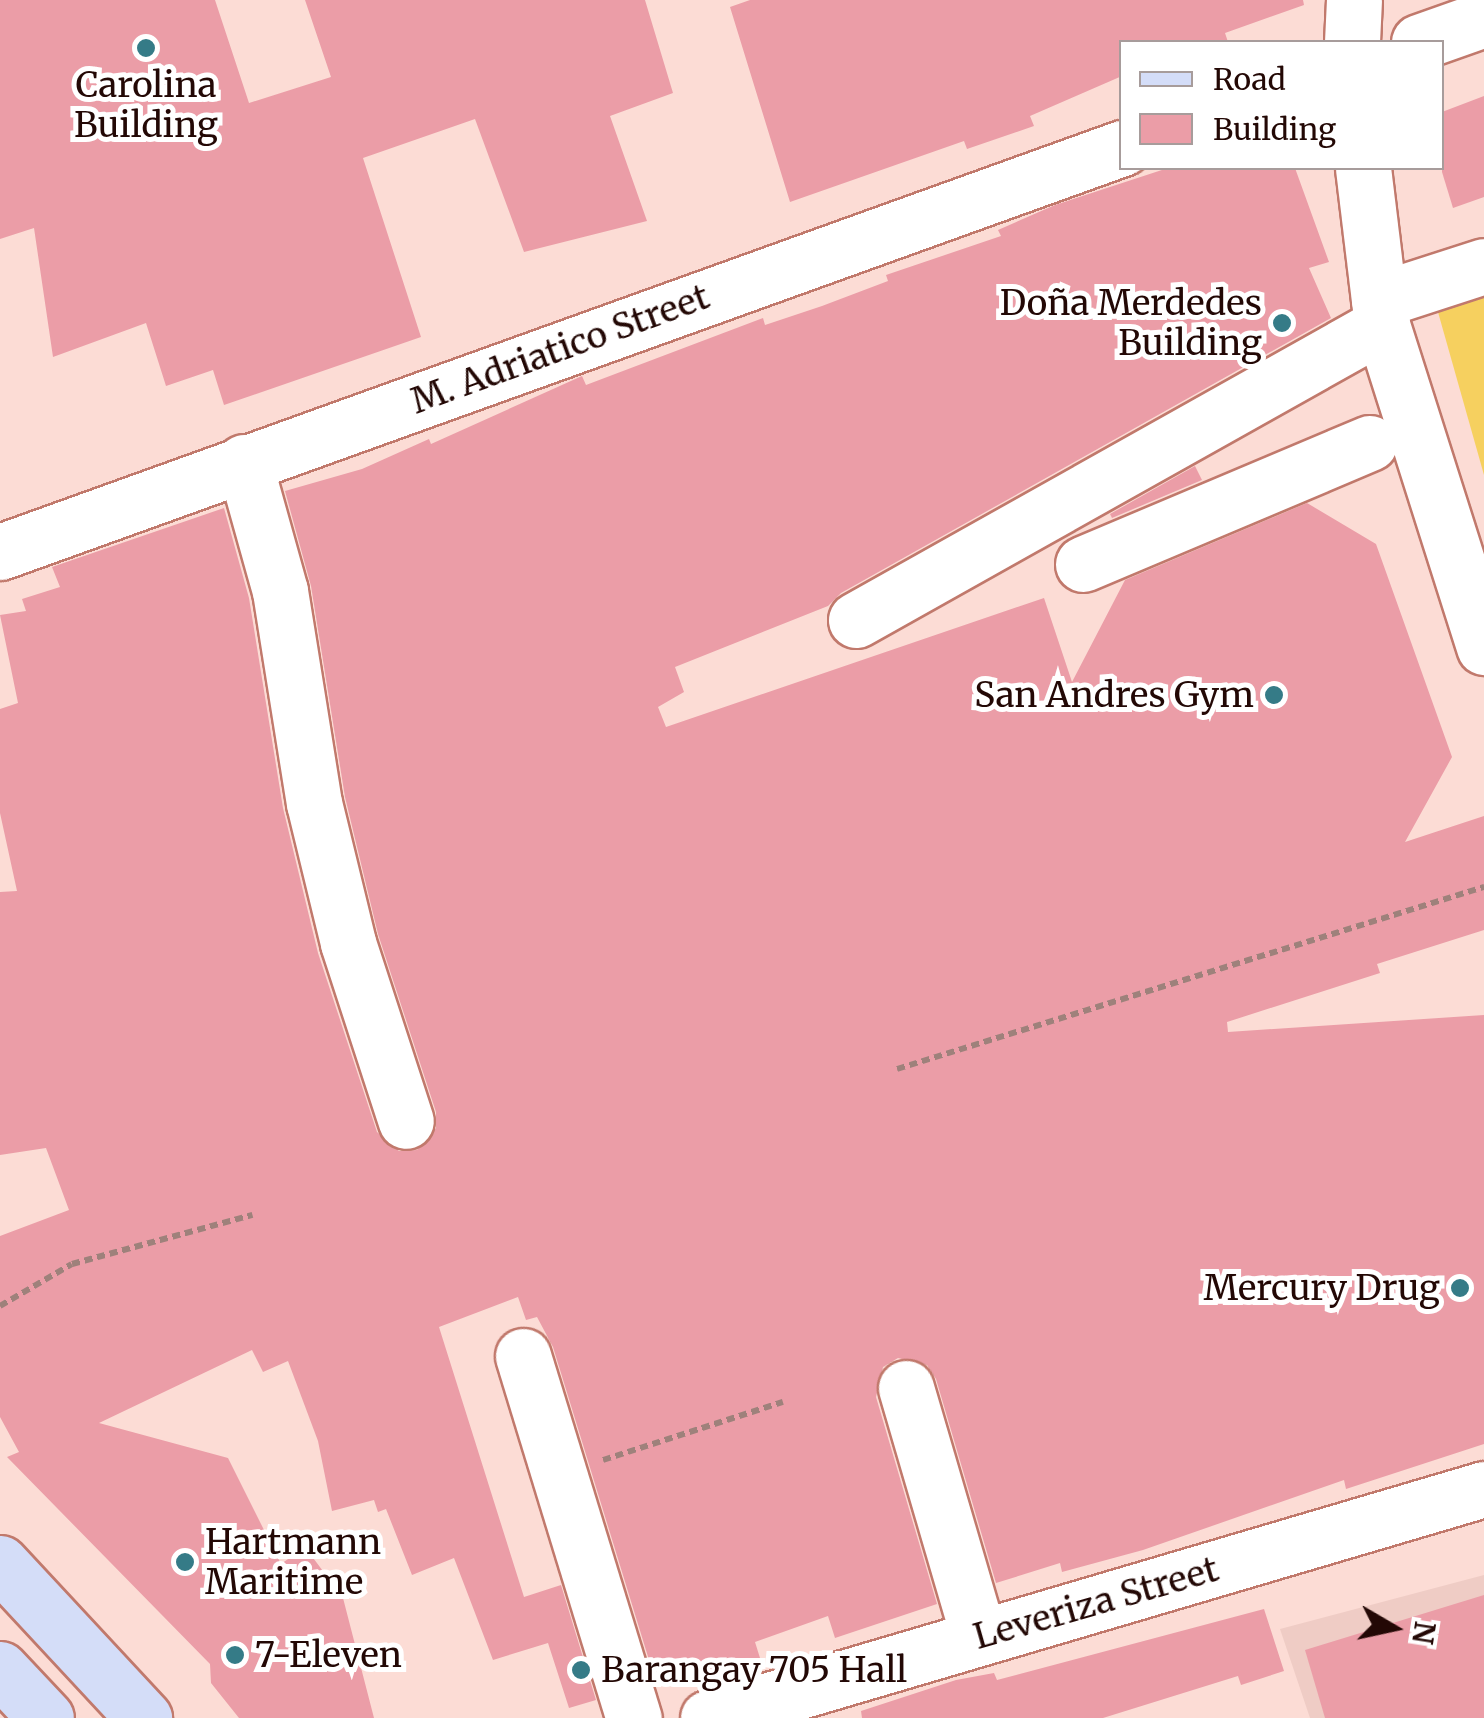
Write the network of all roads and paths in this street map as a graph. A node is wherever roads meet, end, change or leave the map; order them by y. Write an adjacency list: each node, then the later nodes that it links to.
1 (1354, 0): 3 (street)
2 (1484, 19): 4 (street)
3 (1352, 40)
4 (1425, 40)
5 (1119, 149): 10 (street, M. Adriatico Street)
6 (1363, 170): 8 (street)
7 (1484, 266): 8 (street)
8 (1380, 313): 13 (street); 14 (street)
9 (1369, 443): 12 (street)
10 (244, 462): 11 (street, M. Adriatico Street); 18 (street)
11 (0, 552)
12 (1083, 564)
13 (1472, 566): 15 (street)
14 (856, 620)
15 (1484, 646)
16 (1484, 887): 17 (path)
17 (897, 1069)
18 (406, 1121)
19 (252, 1215): 20 (path)
20 (0, 1306)
21 (524, 1356): 24 (street)
22 (906, 1388): 27 (street)
23 (782, 1402): 24 (path)
24 (559, 1474): 31 (street)
25 (1484, 1489): 27 (street, Leveriza Street)
26 (0, 1563): 30 (main road)
27 (980, 1638): 32 (street, Leveriza Street)
28 (0, 1669): 29 (main road)
29 (46, 1718)
30 (144, 1718)
31 (634, 1718)
32 (708, 1718)

